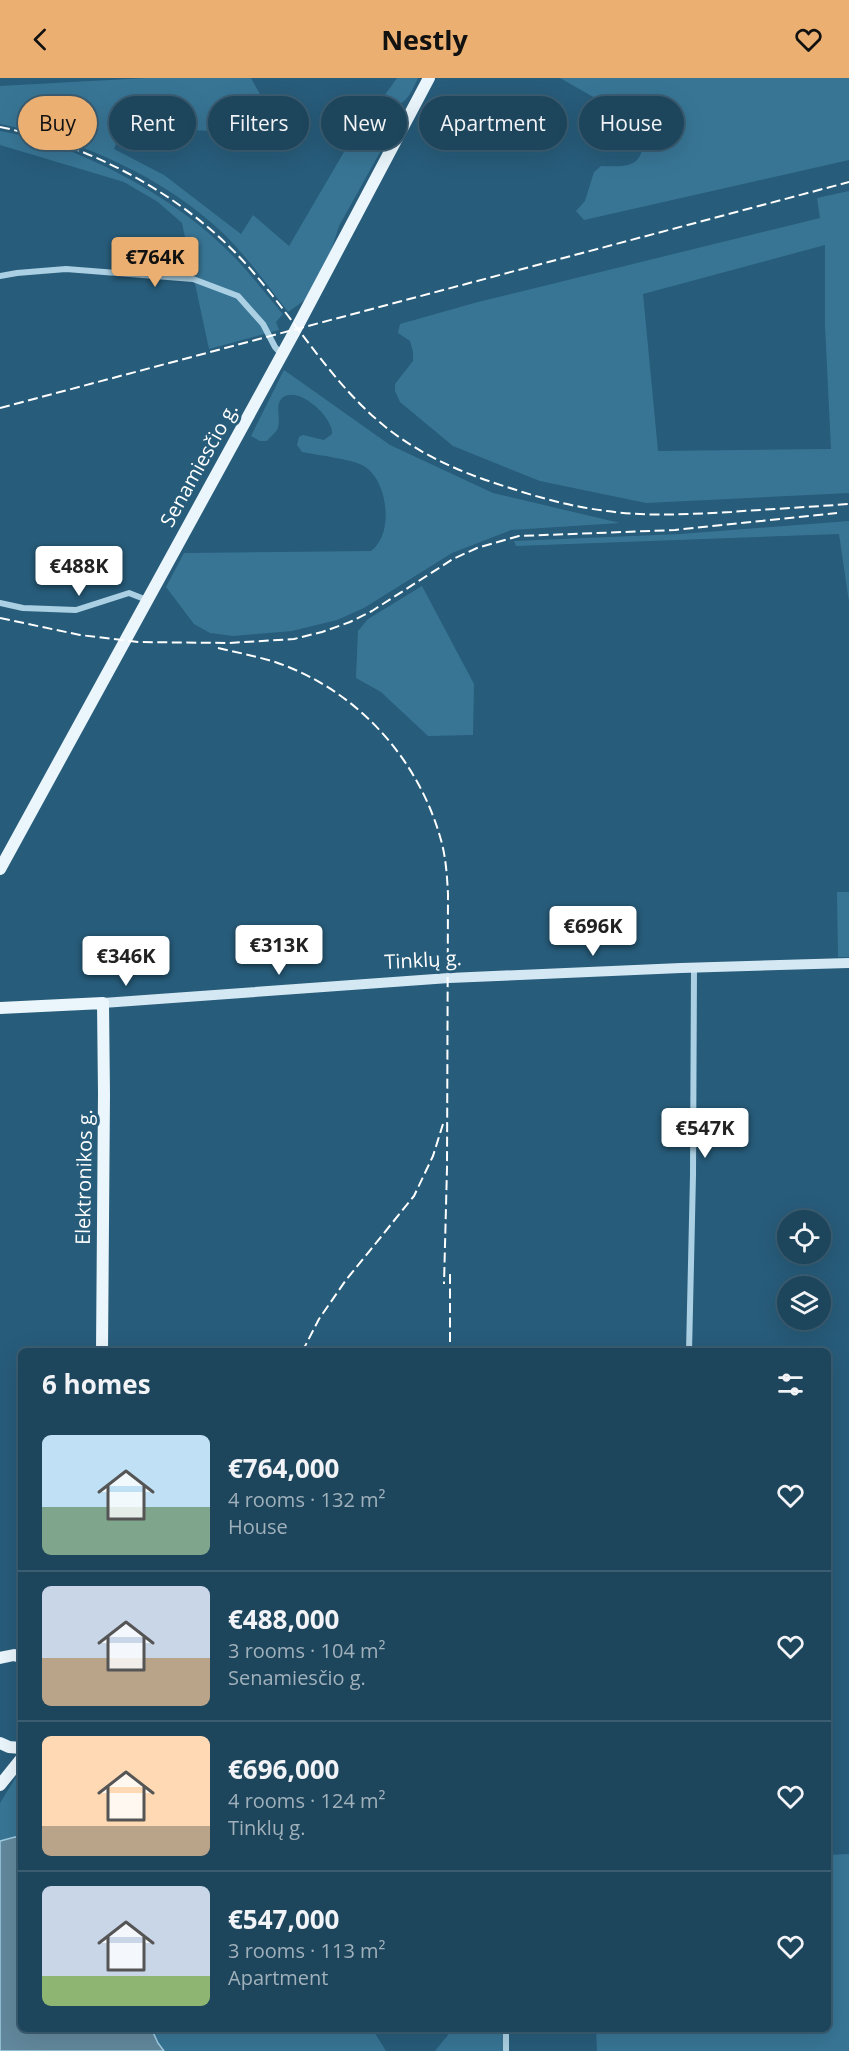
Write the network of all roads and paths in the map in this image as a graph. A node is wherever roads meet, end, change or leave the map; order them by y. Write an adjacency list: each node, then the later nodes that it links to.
1 (429, 78): 3 (main road, Senamiesčio g.)
2 (0, 276): 3 (street)
3 (282, 355): 4 (main road, Senamiesčio g.)
4 (148, 600): 5 (street); 6 (main road, Senamiesčio g.)
5 (0, 603)
6 (0, 869)
7 (849, 963): 8 (main road, Tinklų g.)
8 (694, 967): 9 (main road, Tinklų g.); 12 (street)
9 (103, 1003): 10 (main road, Tinklų g.); 11 (main road, Elektronikos g.)
10 (0, 1008)
11 (102, 1348)
12 (689, 1348)
13 (0, 1651): 14 (main road)
14 (18, 1655)
15 (18, 1655): 16 (main road)
16 (0, 1658)
17 (0, 1743): 18 (main road)
18 (18, 1748)
19 (18, 1763): 20 (main road)
20 (0, 1785)
21 (506, 2032): 22 (street)
22 (506, 2051)

